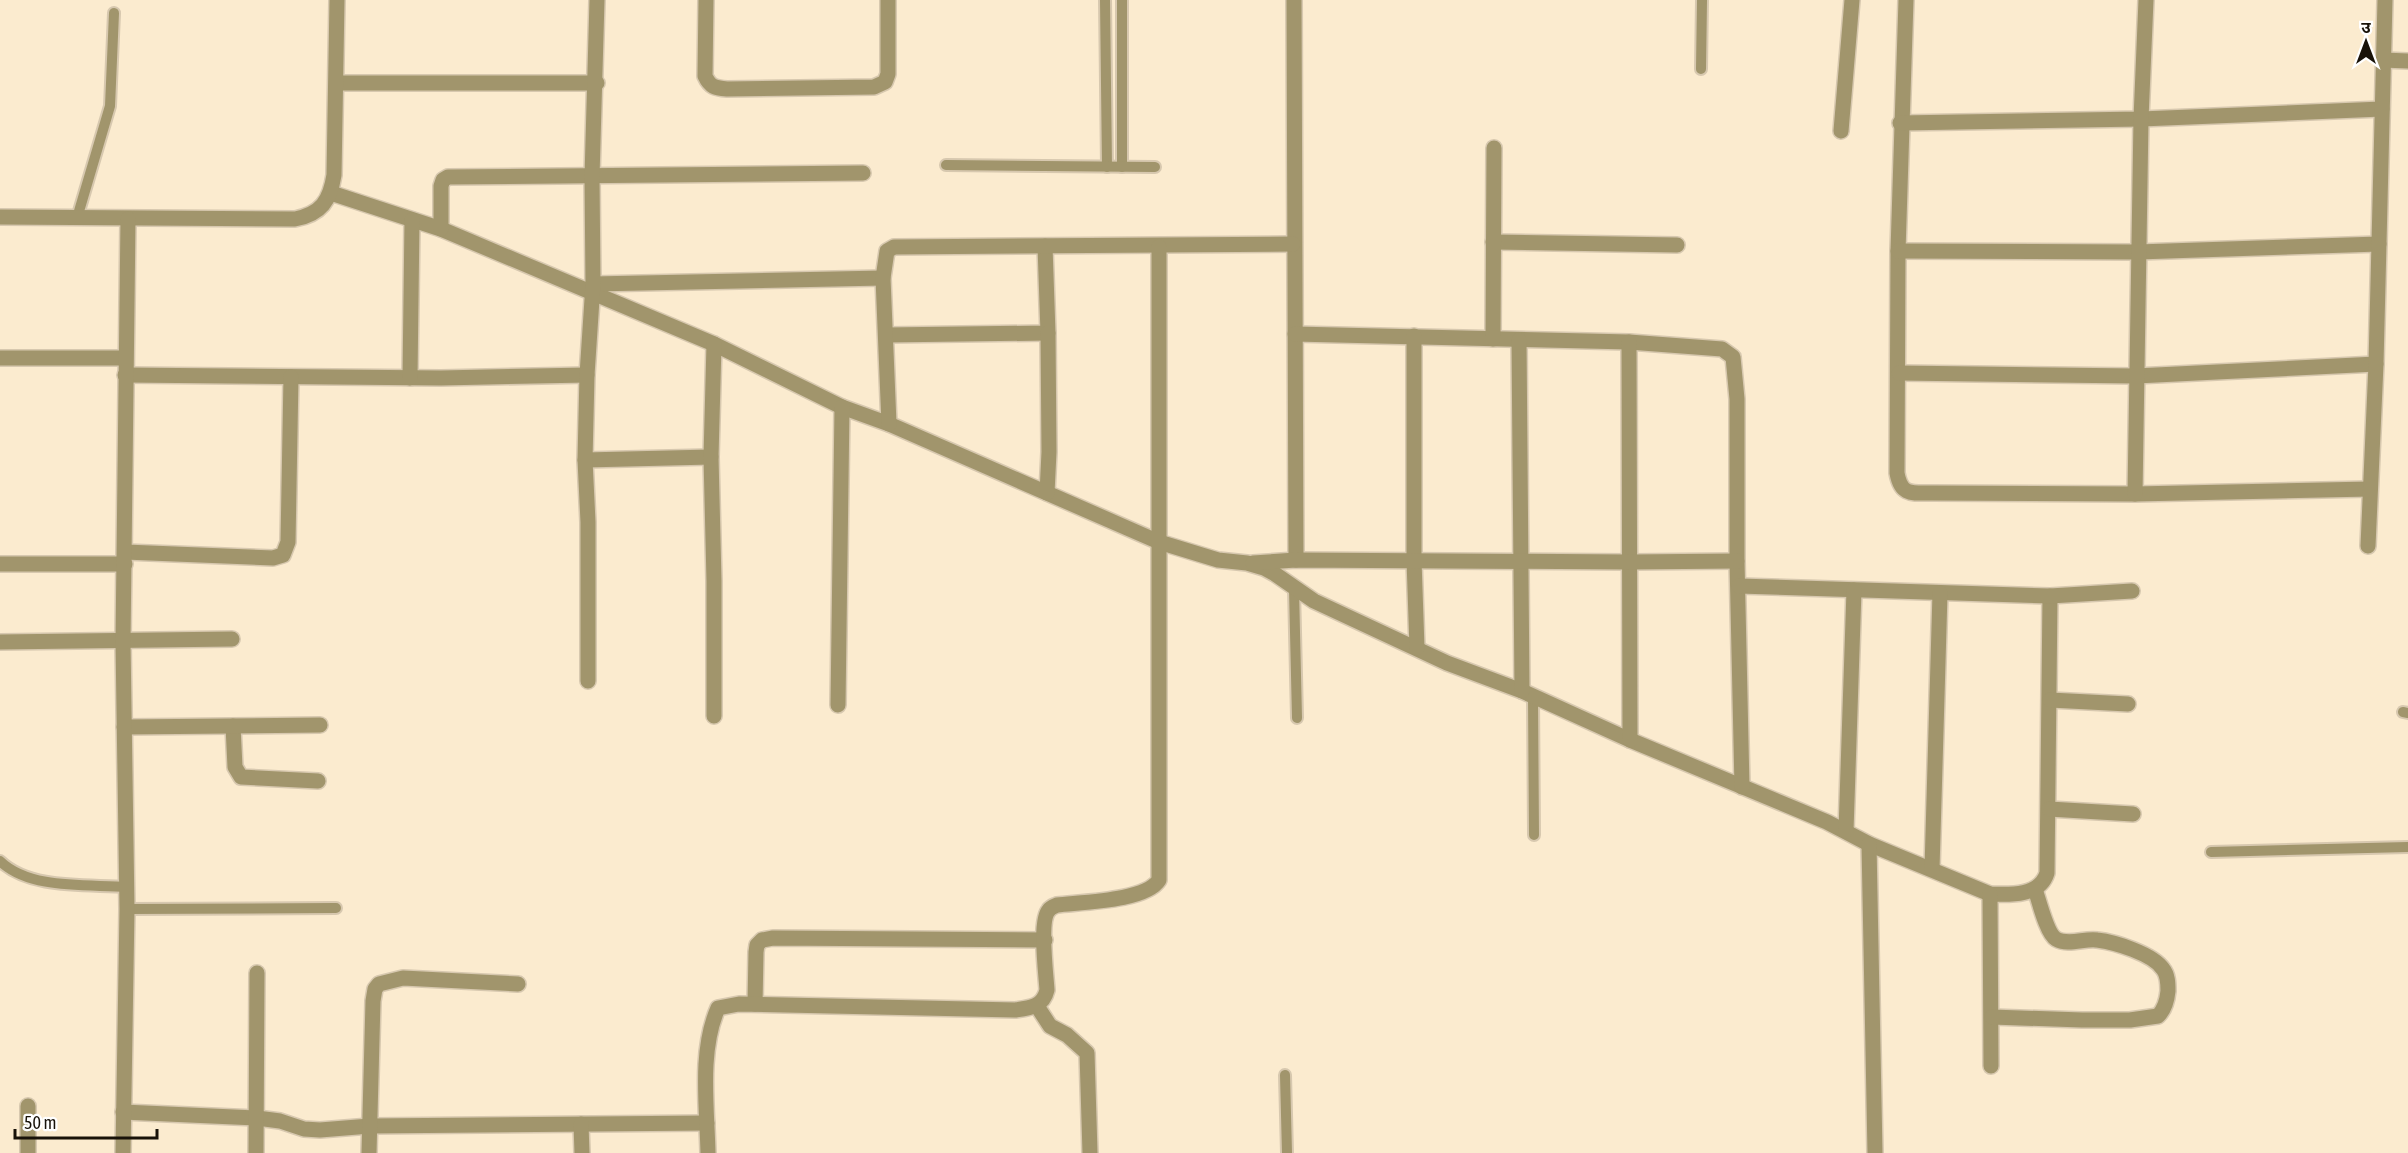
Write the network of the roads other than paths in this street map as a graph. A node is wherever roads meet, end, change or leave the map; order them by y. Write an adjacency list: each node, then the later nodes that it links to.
1 (337, 0): 17 (street)
2 (597, 0): 18 (street)
3 (706, 0): 4 (street)
4 (888, 0)
5 (1105, 0): 25 (lane)
6 (1122, 0): 26 (lane)
7 (1294, 0): 37 (street)
8 (1702, 0): 16 (lane)
9 (1852, 0): 22 (street)
10 (1906, 0): 21 (street)
11 (2146, 0): 20 (street)
12 (2385, 0): 14 (street)
13 (114, 13): 32 (lane)
14 (2383, 60): 15 (street); 19 (street)
15 (2408, 61)
16 (1701, 69)
17 (337, 83): 18 (street); 30 (street)
18 (597, 83): 29 (street)
19 (2382, 109): 20 (street); 38 (street)
20 (2141, 119): 21 (street); 43 (street)
21 (1900, 123): 42 (street)
22 (1841, 130)
23 (1494, 148): 36 (street)
24 (946, 165): 25 (lane)
25 (1107, 167): 26 (lane)
26 (1122, 167): 27 (lane)
27 (1155, 167)
28 (863, 173): 29 (street)
29 (592, 177): 35 (street); 45 (street)
30 (331, 193): 33 (street); 34 (street)
31 (0, 217): 32 (street)
32 (77, 218): 33 (street)
33 (128, 219): 55 (street)
34 (412, 220): 35 (street); 62 (street)
35 (441, 229): 45 (street)
36 (1493, 242): 39 (street); 50 (street)
37 (1293, 244): 41 (street); 48 (street)
38 (2379, 244): 43 (street); 56 (street)
39 (1677, 245)
40 (1045, 246): 41 (street); 44 (street); 46 (street)
41 (1159, 247): 70 (street)
42 (1898, 251): 43 (street); 57 (street)
43 (2138, 252): 60 (street)
44 (883, 278): 45 (street); 47 (street)
45 (593, 289): 53 (street); 59 (street)
46 (1048, 333): 47 (street); 68 (street)
47 (886, 334): 64 (street)
48 (1295, 334): 49 (street); 73 (street)
49 (1414, 336): 50 (street); 74 (street)
50 (1493, 339): 51 (street)
51 (1519, 340): 52 (street); 75 (street)
52 (1629, 342): 76 (street); 77 (street)
53 (714, 344): 63 (street); 65 (street)
54 (0, 358): 55 (street)
55 (125, 358): 58 (street)
56 (2376, 364): 60 (street); 67 (street)
57 (1899, 373): 60 (street); 69 (street)
58 (125, 375): 61 (street); 72 (street)
59 (587, 375): 62 (street); 66 (street)
60 (2136, 376): 69 (street)
61 (291, 377): 62 (street); 72 (street)
62 (410, 378)
63 (842, 406): 64 (street); 94 (street)
64 (889, 424): 68 (street)
65 (711, 457): 66 (street); 95 (street)
66 (585, 460): 90 (street)
67 (2370, 489): 69 (street); 71 (street)
68 (1047, 492): 70 (street)
69 (2135, 494)
70 (1160, 542): 78 (street); 117 (street)
71 (2368, 546)
72 (124, 558): 79 (street); 88 (street)
73 (1296, 560): 74 (street); 78 (street)
74 (1414, 560): 75 (street); 89 (street)
75 (1522, 560): 77 (street); 91 (street)
76 (1737, 561): 77 (street); 80 (street)
77 (1630, 562): 100 (street)
78 (1247, 563): 81 (street)
79 (0, 564)
80 (1739, 586): 82 (street); 102 (street)
81 (1294, 589): 89 (street); 96 (lane)
82 (1854, 590): 84 (street); 105 (street)
83 (2132, 591): 85 (street)
84 (1940, 593): 85 (street); 111 (street)
85 (2050, 596): 92 (street)
86 (232, 639): 88 (street)
87 (0, 642): 88 (street)
88 (123, 642): 99 (street)
89 (1417, 648): 91 (street)
90 (588, 681)
91 (1528, 694): 100 (street); 106 (lane)
92 (2050, 700): 93 (street); 103 (street)
93 (2128, 704)
94 (838, 705)
95 (714, 716)
96 (1297, 718)
97 (320, 725): 98 (street)
98 (233, 726): 99 (street); 101 (street)
99 (124, 727): 112 (street)
100 (1630, 740): 102 (street)
101 (318, 781)
102 (1742, 787): 105 (street)
103 (2049, 809): 104 (street); 113 (street)
104 (2133, 814)
105 (1846, 831): 107 (street)
106 (1534, 835)
107 (1869, 844): 111 (street); 139 (street)
108 (2408, 847): 109 (lane)
109 (2211, 852)
110 (0, 861): 112 (lane)
111 (1932, 869): 114 (street)
112 (127, 886): 116 (street)
113 (2034, 889): 114 (street); 122 (street)
114 (1990, 894): 122 (street)
115 (336, 908): 116 (lane)
116 (127, 909): 126 (street)
117 (1045, 939): 120 (street); 121 (street)
118 (257, 973): 127 (street)
119 (518, 984): 130 (street)
120 (756, 1004): 121 (street); 128 (street)
121 (1037, 1006): 137 (street)
122 (1992, 1017): 123 (street)
123 (1991, 1066)
124 (1285, 1075): 138 (lane)
125 (28, 1106): 131 (street)
126 (123, 1112): 127 (street); 132 (street)
127 (257, 1118): 130 (street); 133 (street)
128 (707, 1123): 129 (street); 136 (street)
129 (581, 1124): 130 (street); 135 (street)
130 (370, 1126): 134 (street)
131 (28, 1153)
132 (123, 1153)
133 (256, 1153)
134 (369, 1153)
135 (582, 1153)
136 (708, 1153)
137 (1089, 1153)
138 (1287, 1153)
139 (1875, 1153)

